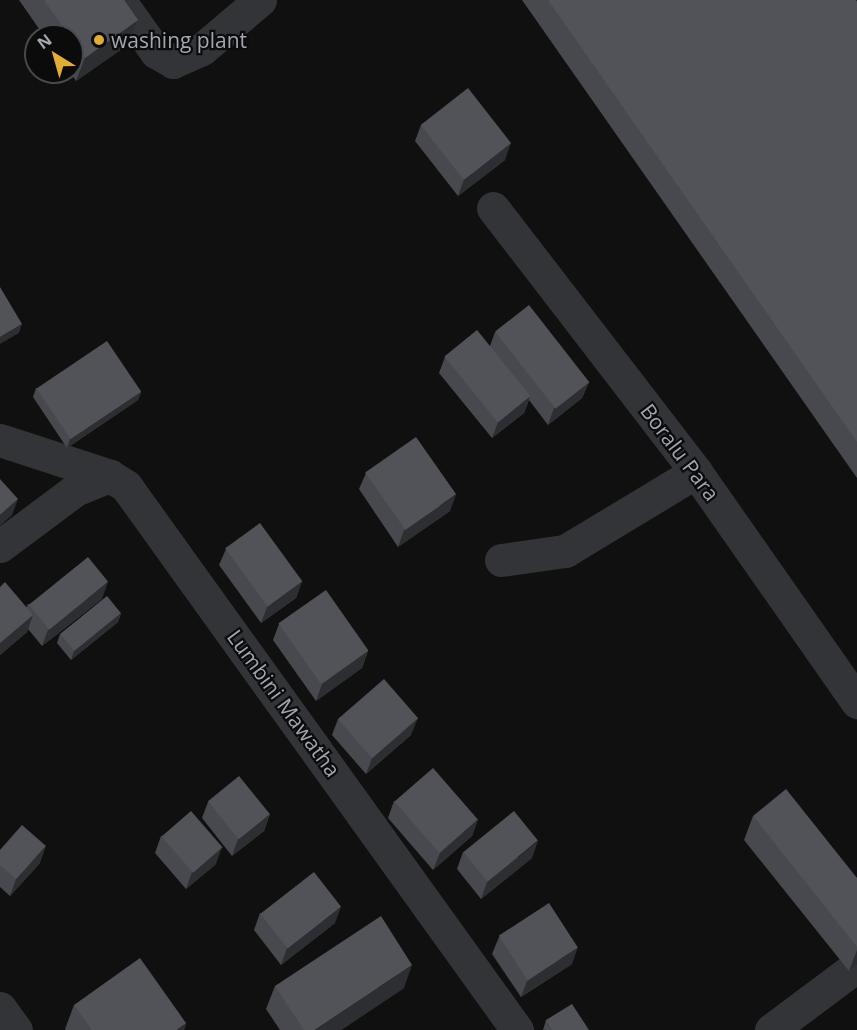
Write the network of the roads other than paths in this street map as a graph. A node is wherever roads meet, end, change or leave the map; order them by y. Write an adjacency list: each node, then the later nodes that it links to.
1 (118, 0): 2 (street)
2 (260, 0)
3 (493, 208): 5 (street, Boralu Para)
4 (0, 440): 6 (street)
5 (696, 472): 8 (street); 9 (street, Boralu Para)
6 (110, 476): 7 (street); 13 (street, Lumbini Mawatha)
7 (7, 540)
8 (501, 560)
9 (857, 702)
10 (857, 966): 14 (street)
11 (0, 1008): 12 (street)
12 (16, 1030)
13 (517, 1030)
14 (771, 1030)

